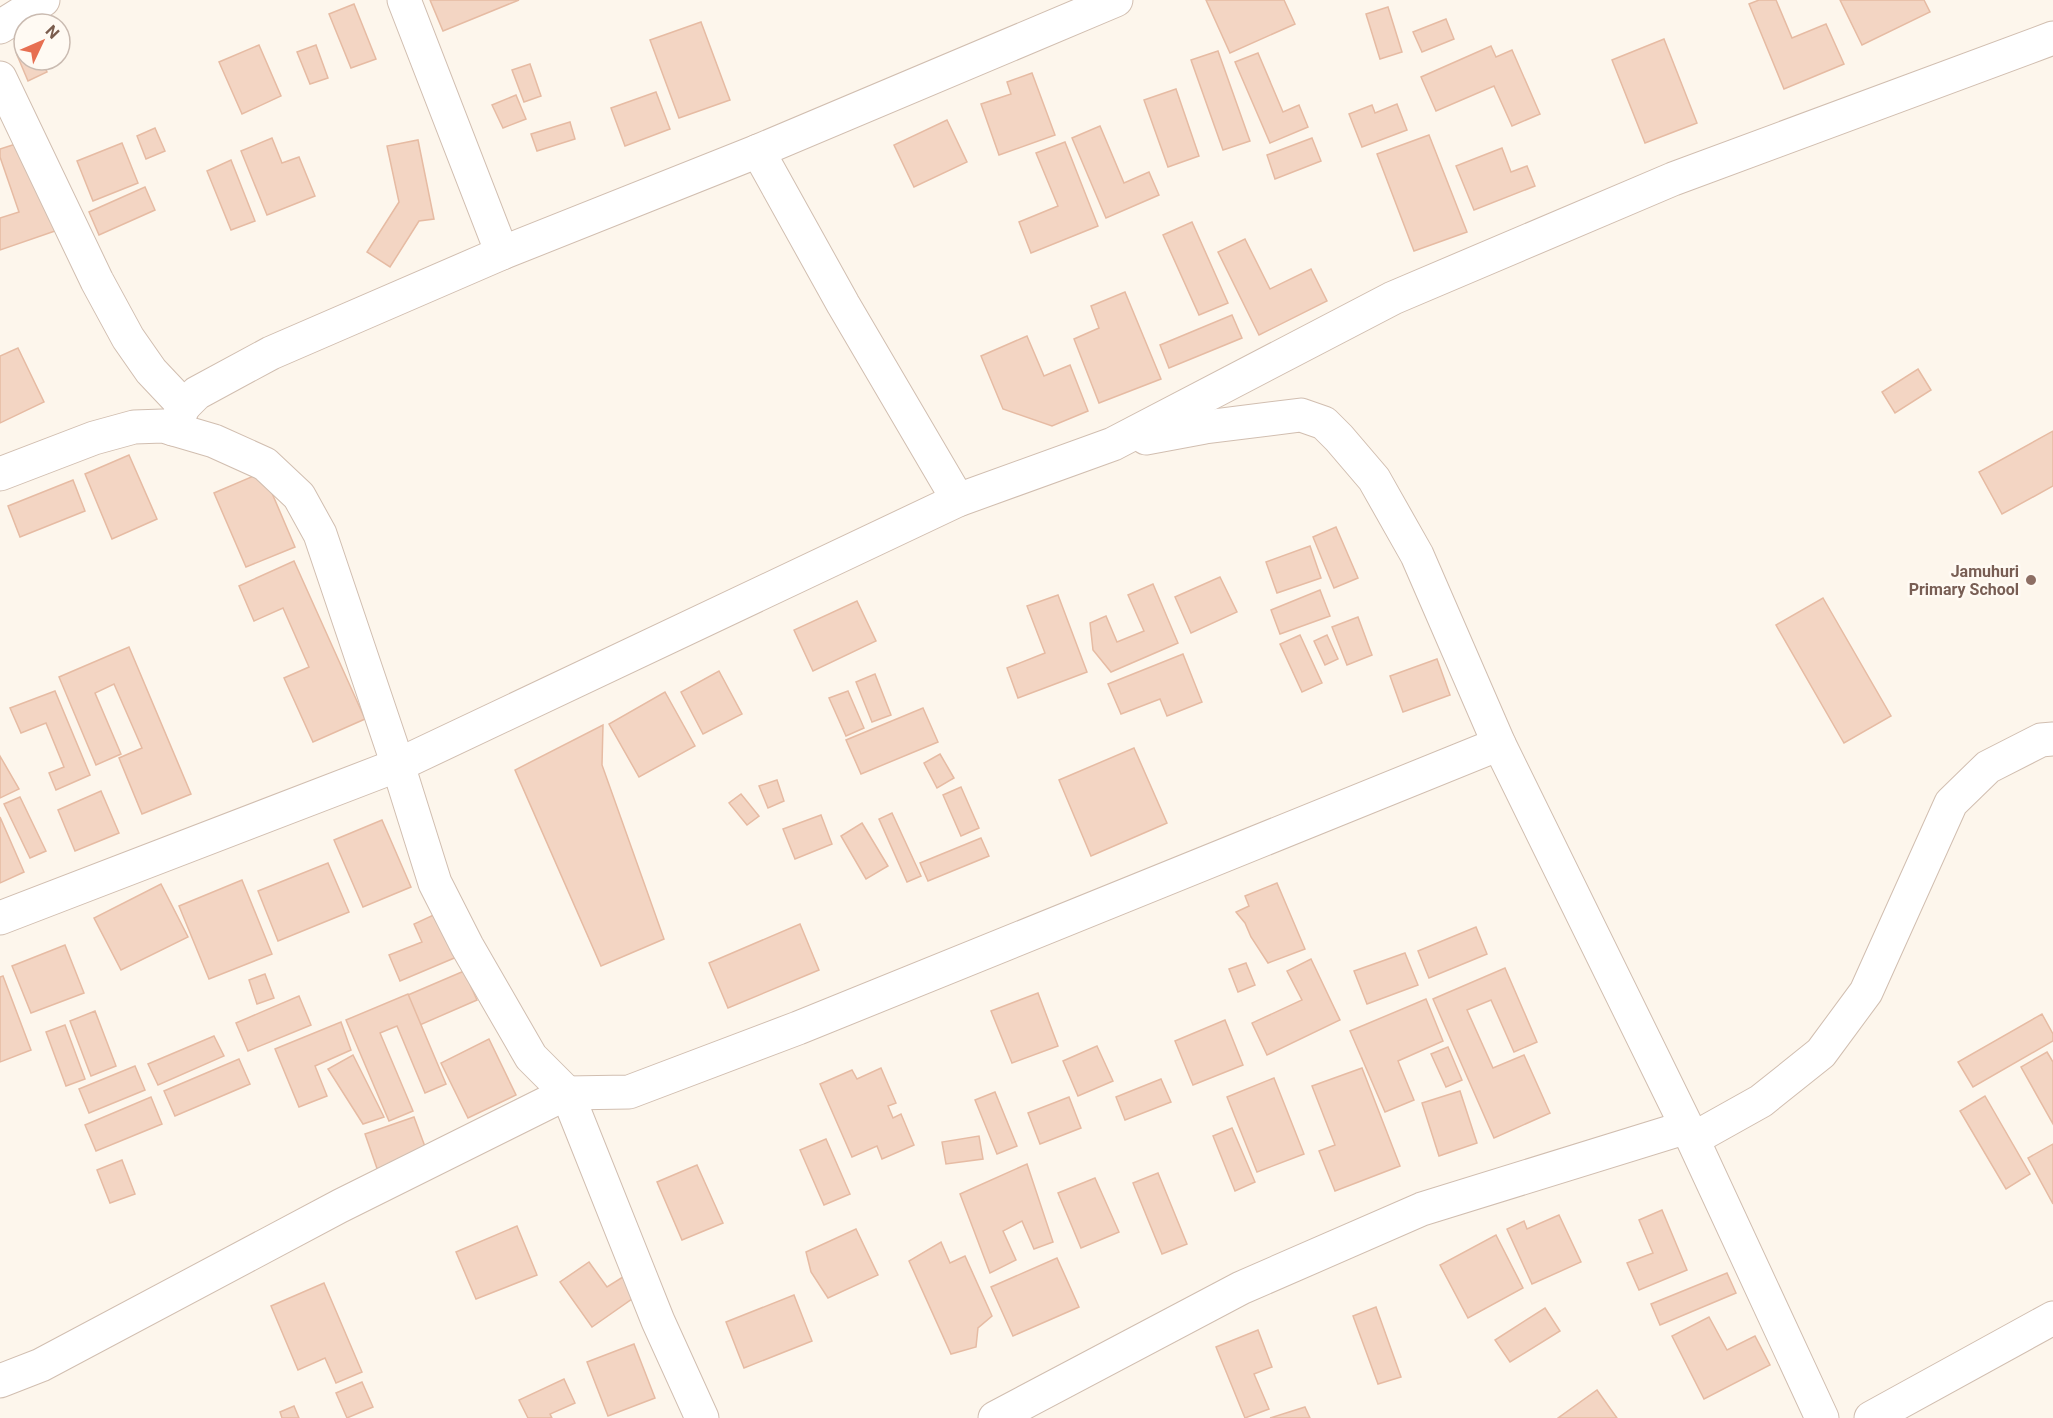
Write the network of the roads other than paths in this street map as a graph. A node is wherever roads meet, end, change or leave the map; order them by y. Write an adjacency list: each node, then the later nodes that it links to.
1 (43, 0): 4 (street)
2 (404, 0): 8 (street)
3 (1116, 0): 7 (street)
4 (0, 27)
5 (2053, 38): 10 (street)
6 (0, 78): 9 (street)
7 (758, 151): 8 (street); 12 (street)
8 (502, 253): 9 (street)
9 (178, 418): 11 (street); 15 (street)
10 (1113, 444): 12 (street); 14 (street)
11 (0, 474)
12 (958, 500): 15 (street)
13 (2053, 740): 18 (street)
14 (1499, 744): 17 (street); 18 (street)
15 (398, 765): 16 (street); 17 (street)
16 (0, 918)
17 (567, 1093): 20 (street); 21 (street)
18 (1690, 1133): 22 (street); 23 (street)
19 (2053, 1318): 24 (street)
20 (0, 1381)
21 (702, 1418)
22 (995, 1418)
23 (1822, 1418)
24 (1871, 1418)

